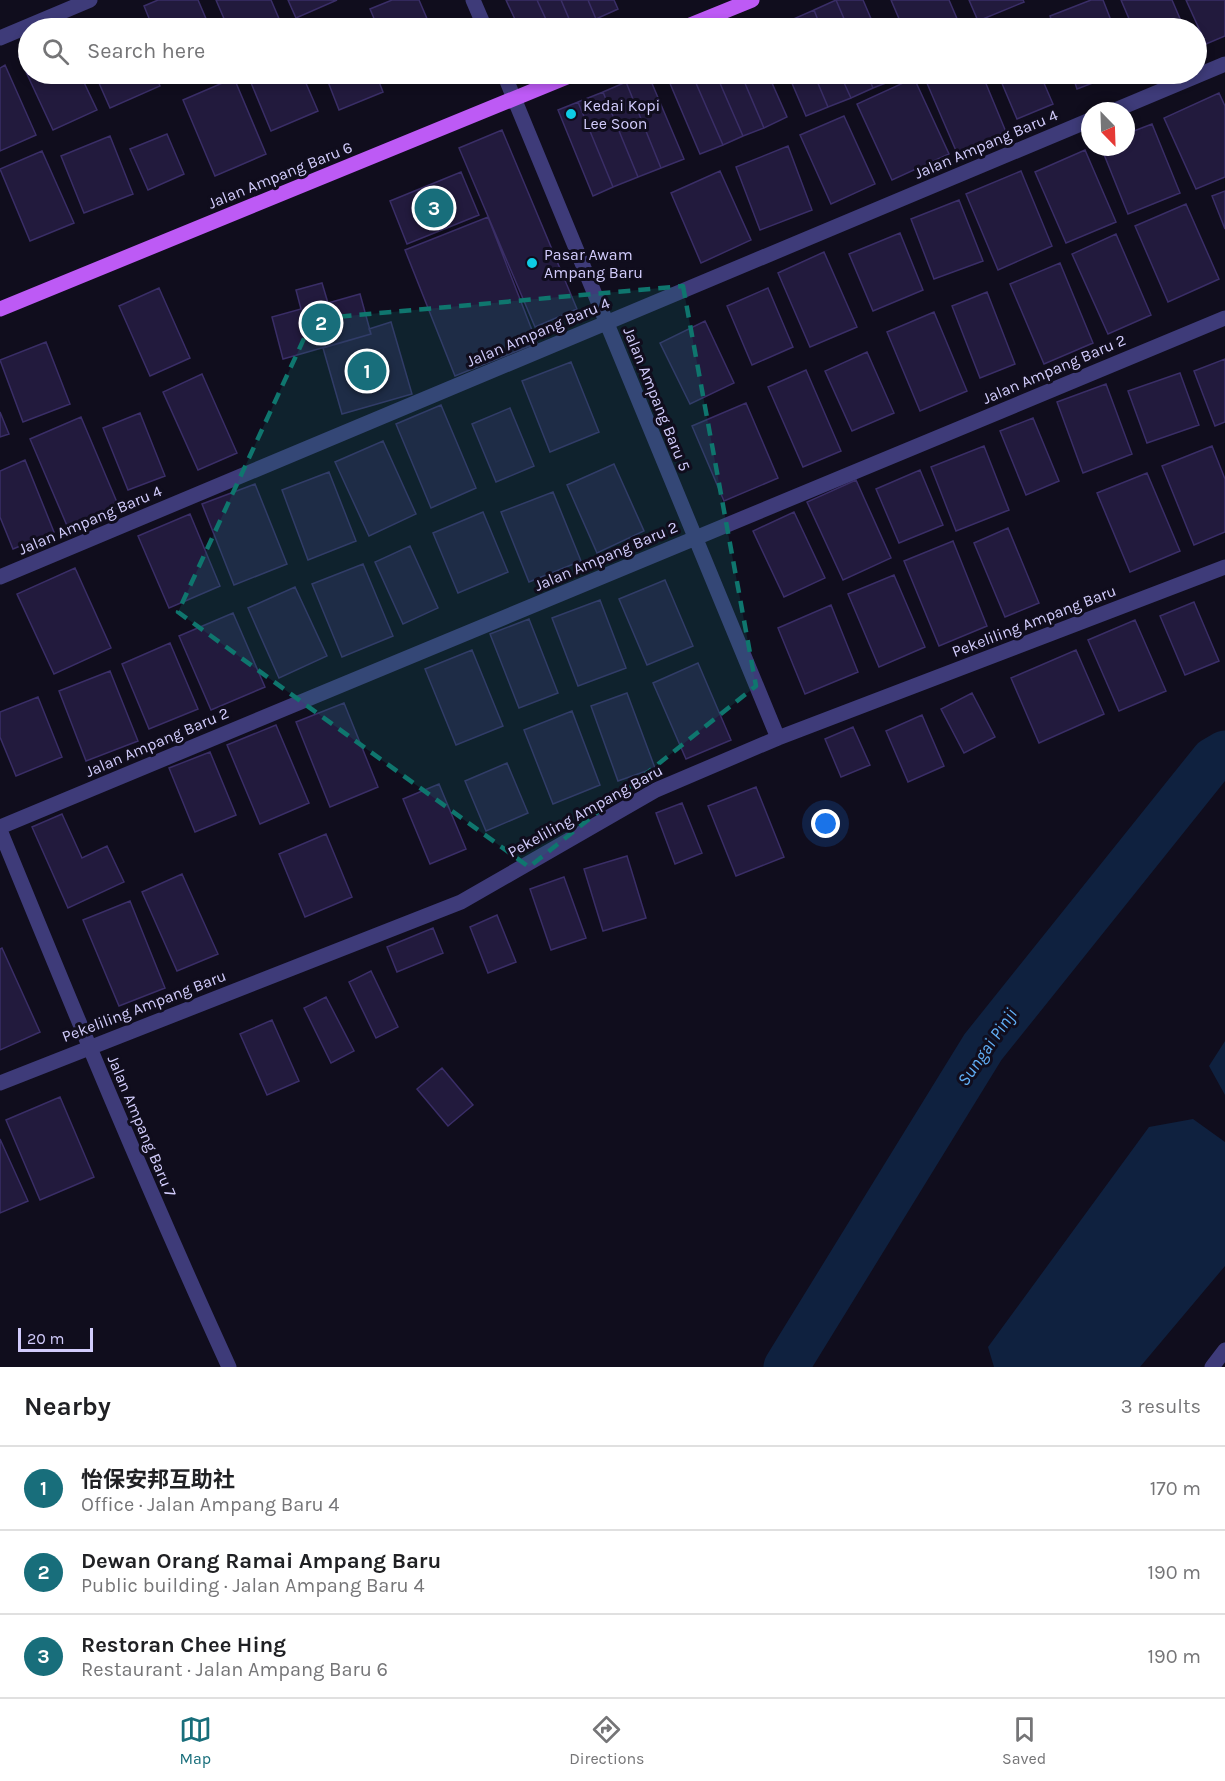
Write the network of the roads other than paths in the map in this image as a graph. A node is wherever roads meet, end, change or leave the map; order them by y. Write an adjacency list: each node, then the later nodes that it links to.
1 (90, 0): 4 (street)
2 (473, 0): 5 (street)
3 (752, 0): 6 (main road)
4 (47, 18)
5 (481, 18)
6 (708, 18)
7 (18, 30): 8 (street)
8 (0, 38)
9 (1225, 64): 10 (street)
10 (1207, 72)
11 (508, 84): 14 (street, Jalan Ampang Baru 5)
12 (549, 84): 14 (main road, Jalan Ampang Baru 6)
13 (1177, 84): 15 (street)
14 (514, 98): 17 (main road, Jalan Ampang Baru 6); 19 (street, Jalan Ampang Baru 5)
15 (1134, 102)
16 (1081, 124): 19 (street, Jalan Ampang Baru 4)
17 (0, 309)
18 (1225, 318): 20 (street, Jalan Ampang Baru 2)
19 (607, 323): 20 (street, Jalan Ampang Baru 5); 22 (street, Jalan Ampang Baru 4)
20 (695, 538): 23 (street, Jalan Ampang Baru 5); 24 (street, Jalan Ampang Baru 2)
21 (1225, 567): 23 (street, Pekeliling Ampang Baru)
22 (0, 578)
23 (778, 738): 25 (street, Pekeliling Ampang Baru)
24 (0, 829): 25 (street, Jalan Ampang Baru 7)
25 (88, 1047): 26 (street, Pekeliling Ampang Baru); 28 (street, Jalan Ampang Baru 7)
26 (0, 1083)
27 (1225, 1350): 29 (street)
28 (229, 1367)
29 (1212, 1367)

